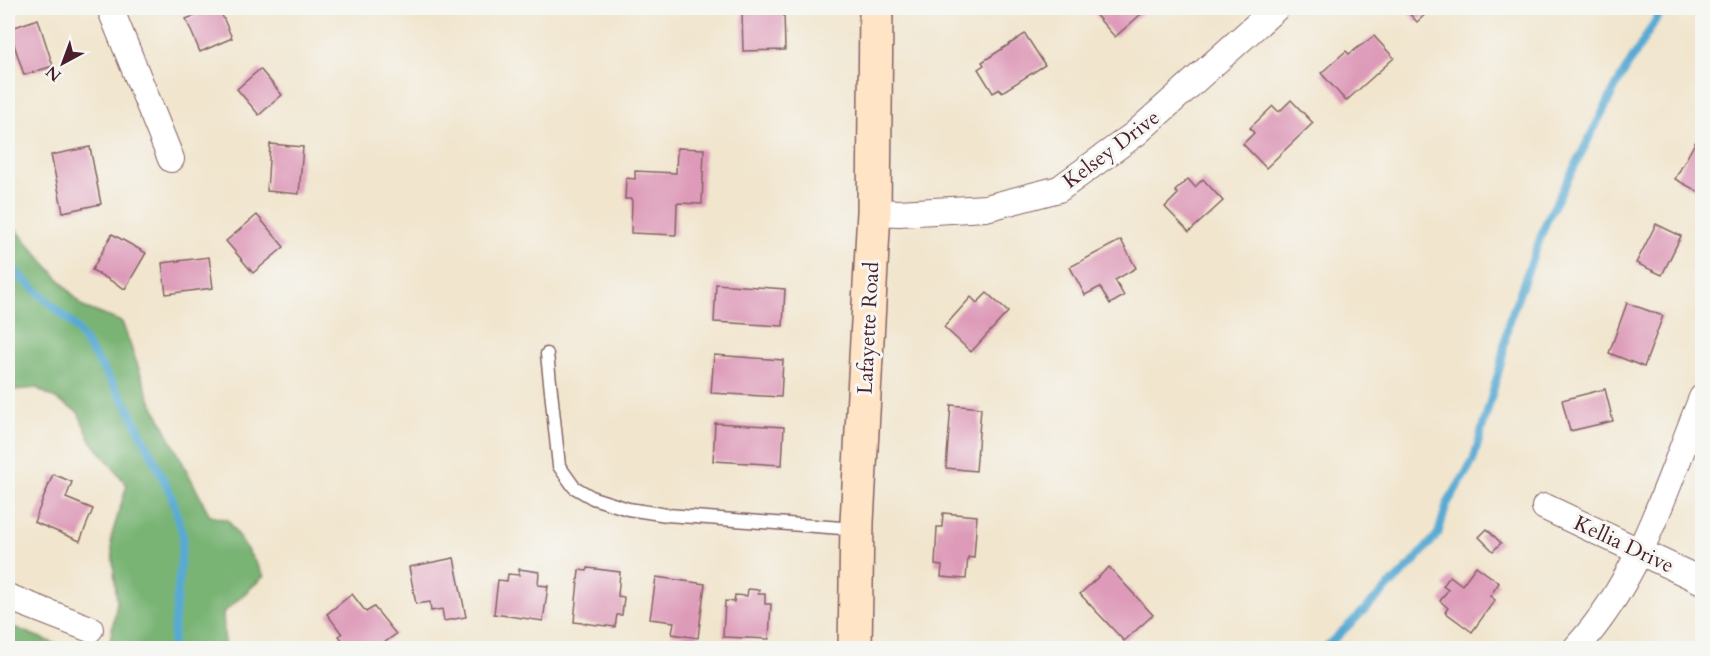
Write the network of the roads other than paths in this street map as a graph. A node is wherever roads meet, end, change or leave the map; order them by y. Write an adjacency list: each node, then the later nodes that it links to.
1 (110, 8): 4 (street)
2 (876, 8): 5 (main road, Lafayette Road)
3 (1276, 8): 5 (street, Kelsey Drive)
4 (171, 159)
5 (874, 212): 9 (main road, Lafayette Road)
6 (547, 354): 9 (lane)
7 (1702, 398): 10 (street)
8 (1545, 507): 10 (street, Kellia Drive)
9 (856, 529): 14 (main road, Lafayette Road)
10 (1640, 553): 11 (street, Kellia Drive); 15 (street)
11 (1702, 581)
12 (8, 597): 13 (street)
13 (90, 629)
14 (855, 648)
15 (1576, 648)

